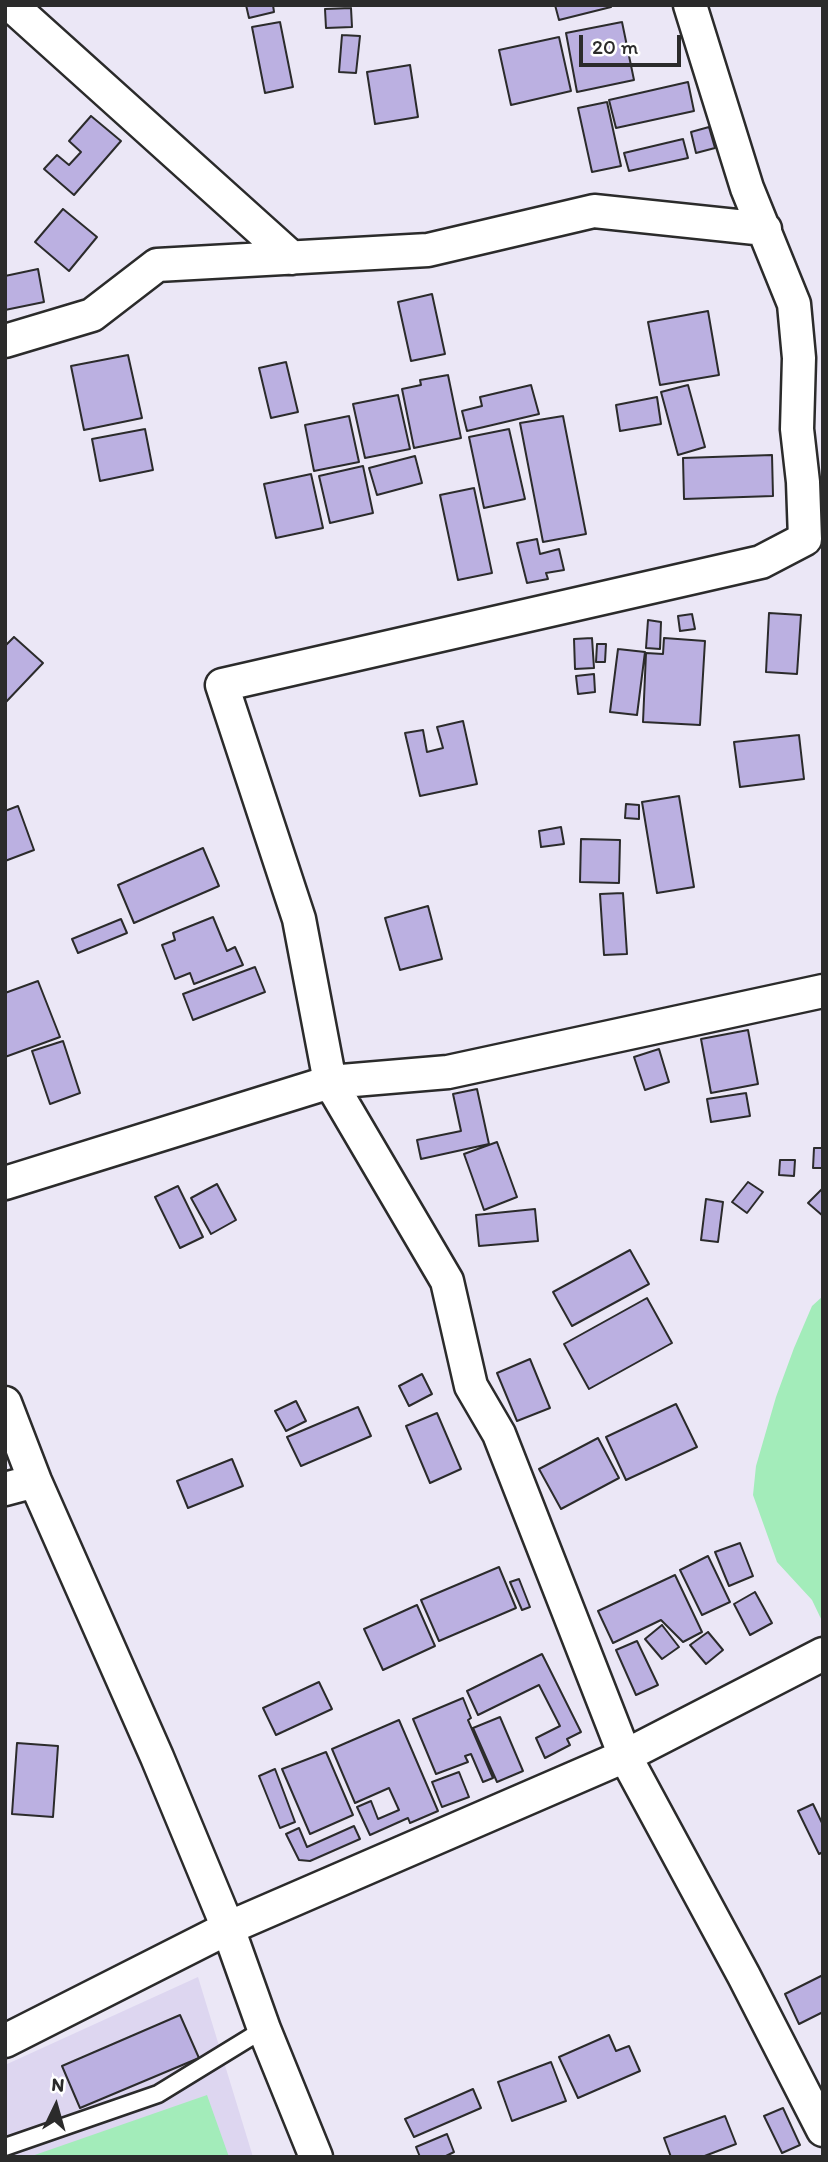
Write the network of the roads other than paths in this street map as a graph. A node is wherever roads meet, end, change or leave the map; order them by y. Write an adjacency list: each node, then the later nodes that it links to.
1 (11, 5): 4 (street)
2 (690, 5): 3 (street)
3 (765, 229): 4 (street); 7 (street)
4 (292, 258): 5 (street)
5 (5, 341)
6 (823, 991): 7 (street)
7 (330, 1082): 8 (street); 12 (street)
8 (5, 1183)
9 (5, 1404): 10 (street)
10 (20, 1485): 13 (street)
11 (823, 1654): 12 (street)
12 (625, 1756): 13 (street); 16 (street)
13 (228, 1928): 14 (street); 15 (street)
14 (264, 2029): 17 (lane); 18 (street)
15 (5, 2040)
16 (823, 2130)
17 (5, 2147)
18 (316, 2157)

